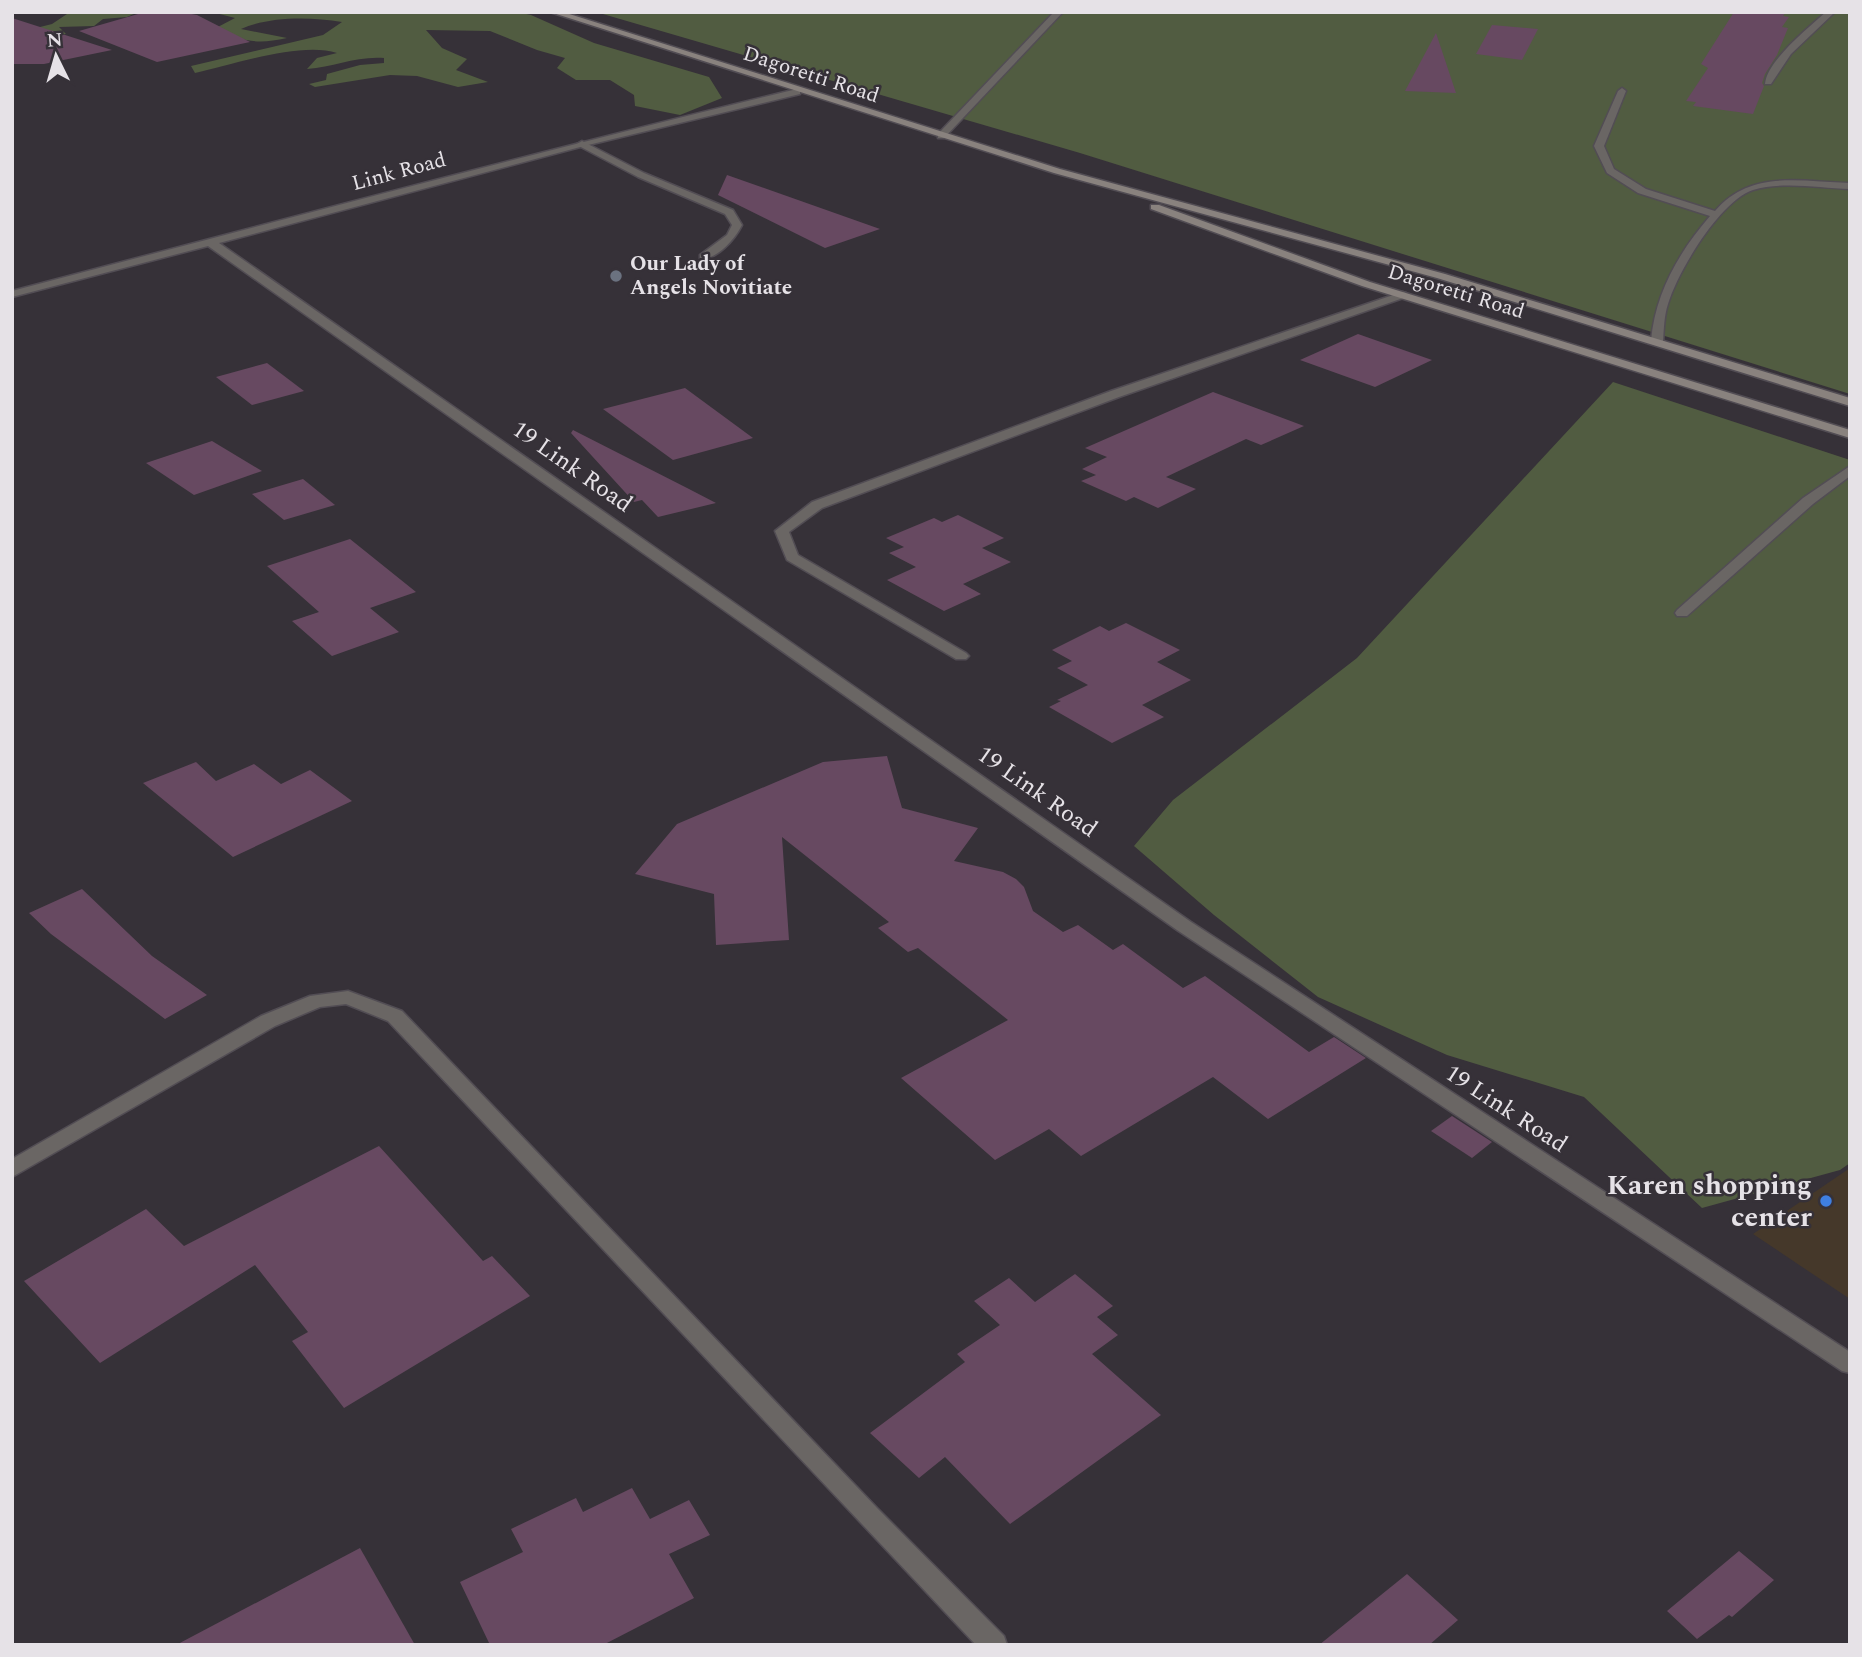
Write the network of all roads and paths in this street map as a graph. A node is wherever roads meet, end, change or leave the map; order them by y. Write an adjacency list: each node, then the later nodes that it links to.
1 (1059, 12): 7 (street)
2 (1831, 12): 4 (street)
3 (561, 13): 6 (main road, Dagoretti Road)
4 (1768, 82)
5 (1622, 91): 11 (street)
6 (797, 92): 7 (main road, Dagoretti Road); 8 (street, Link Road)
7 (941, 136): 9 (main road, Dagoretti Road)
8 (582, 144): 12 (street, Link Road); 13 (street)
9 (1057, 171): 14 (main road, Dagoretti Road); 16 (main road, Dagoretti Road)
10 (1850, 186): 11 (street)
11 (1717, 215): 17 (street)
12 (209, 242): 15 (street, Link Road); 24 (street, 19 Link Road)
13 (704, 257)
14 (1441, 275): 16 (main road); 17 (main road, Dagoretti Road)
15 (12, 294)
16 (1400, 294): 19 (main road, Dagoretti Road); 22 (street)
17 (1657, 341): 18 (main road, Dagoretti Road)
18 (1850, 402)
19 (1850, 434)
20 (1850, 470): 21 (street)
21 (1682, 613)
22 (961, 656)
23 (12, 1169): 25 (street)
24 (1850, 1364)
25 (993, 1645)

